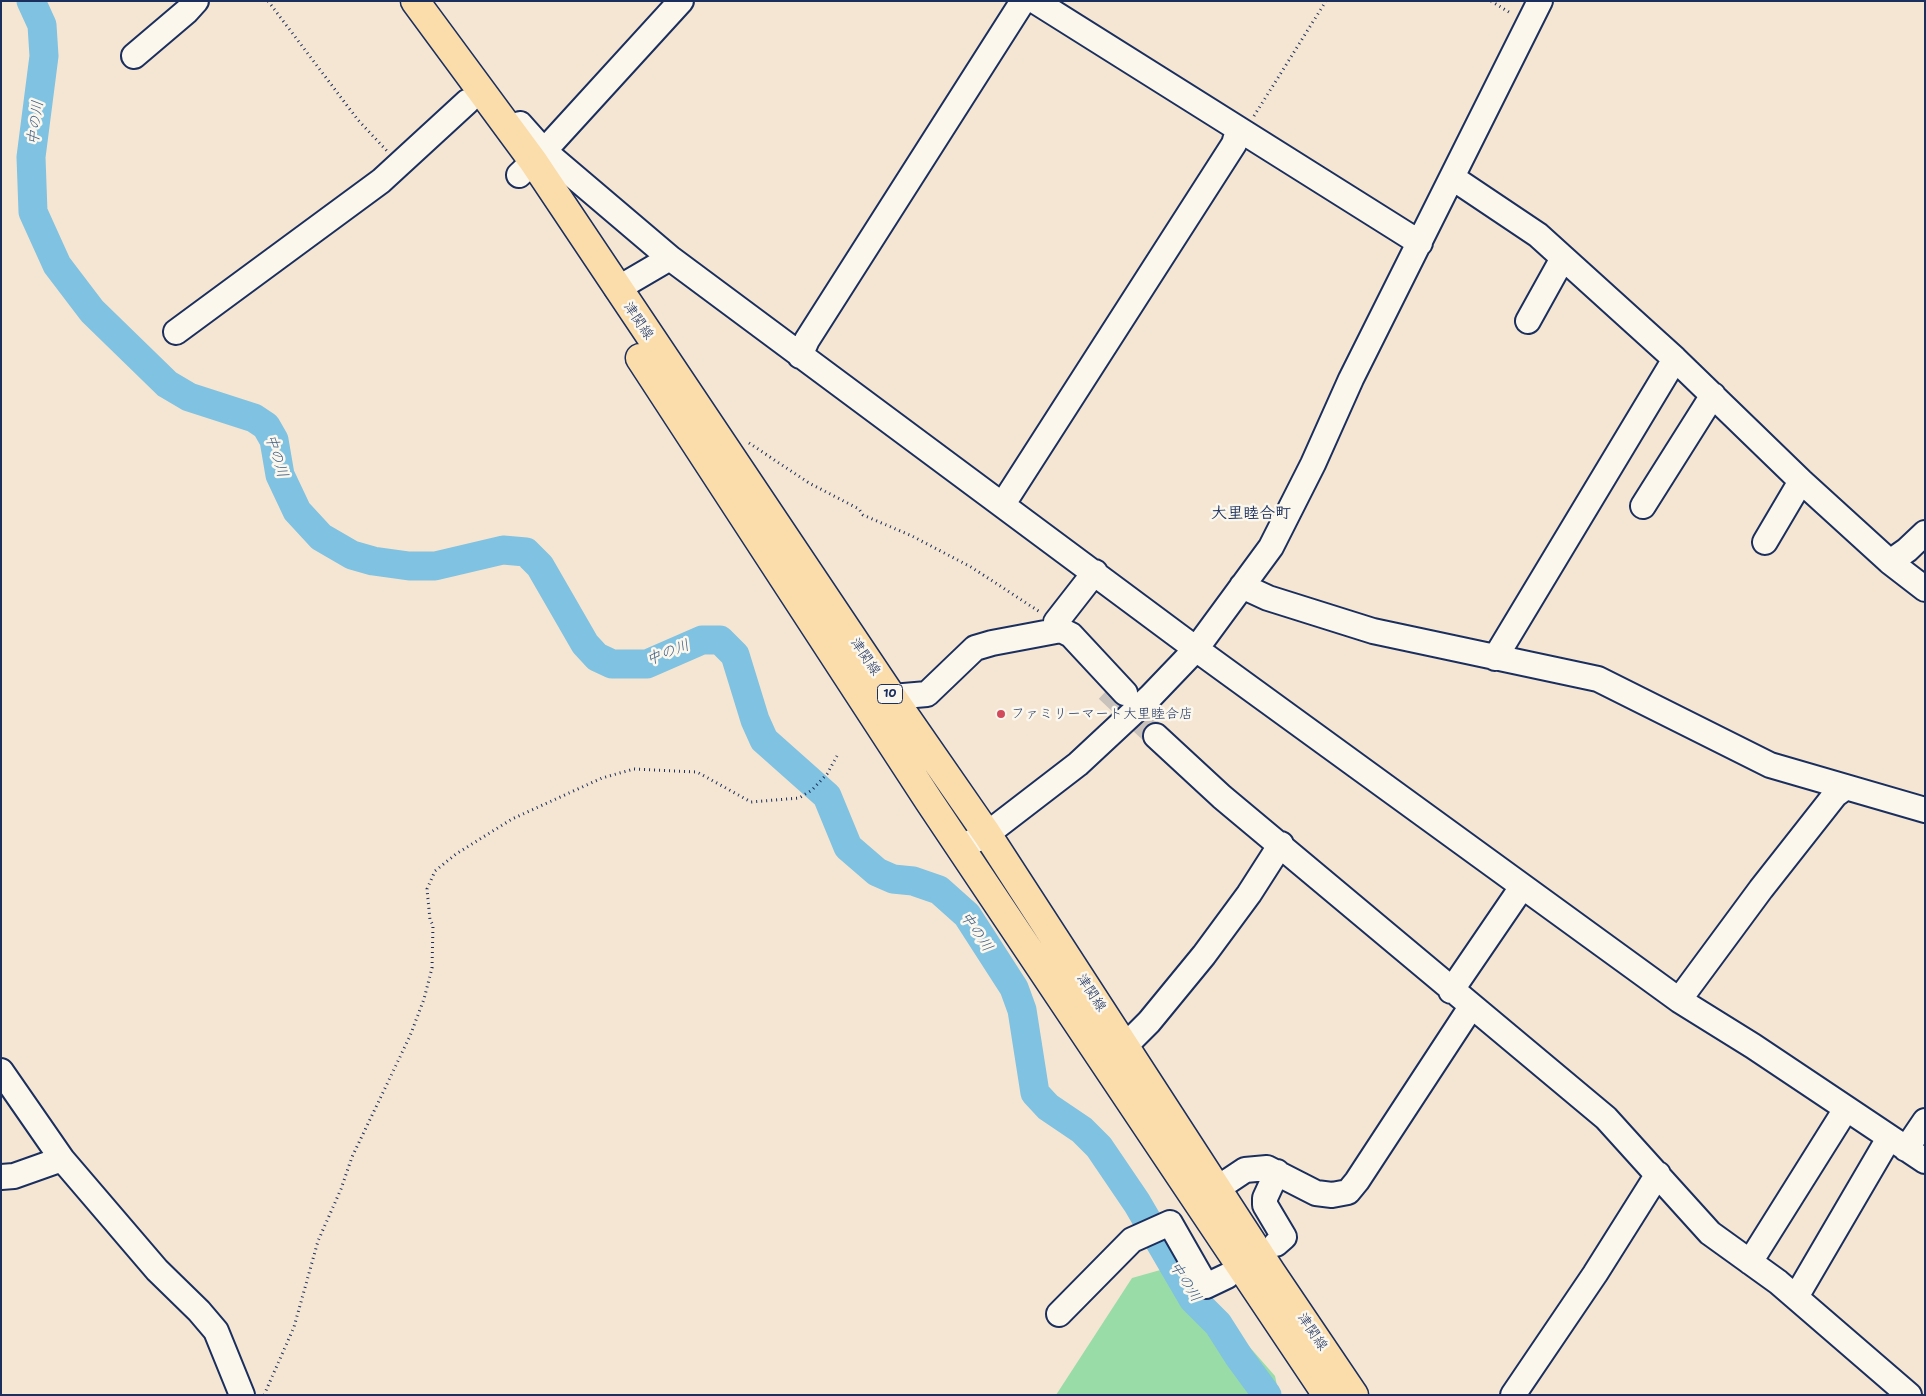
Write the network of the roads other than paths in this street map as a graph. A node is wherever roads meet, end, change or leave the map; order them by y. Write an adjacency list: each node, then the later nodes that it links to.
1 (196, 1): 8 (street)
2 (401, 1): 9 (main road, 津関線 / 10)
3 (414, 1): 11 (main road, 津関線 / 10)
4 (681, 1): 11 (street)
5 (1023, 1): 19 (street)
6 (1035, 1): 10 (street)
7 (1540, 1): 12 (street)
8 (134, 56)
9 (467, 102): 11 (main road, 津関線 / 10); 18 (street)
10 (1240, 132): 13 (street); 23 (street)
11 (532, 163): 14 (street); 16 (main road, 津関線 / 10); 41 (main road, 津関線 / 10)
12 (1453, 178): 13 (street); 15 (street)
13 (1420, 243): 29 (street)
14 (670, 258): 16 (street); 19 (street)
15 (1563, 258): 17 (street); 20 (street)
16 (617, 289): 35 (main road, 津関線 / 10)
17 (1528, 321)
18 (176, 332)
19 (800, 356): 23 (street)
20 (1675, 359): 21 (street); 33 (street)
21 (1713, 395): 22 (street); 24 (street)
22 (1801, 481): 26 (street); 27 (street)
23 (1003, 504): 28 (street)
24 (1643, 506)
25 (1925, 532): 27 (street)
26 (1765, 542)
27 (1890, 562): 30 (street)
28 (1095, 572): 31 (street); 32 (street)
29 (1242, 586): 32 (street); 33 (street)
30 (1925, 589)
31 (1057, 628): 34 (street); 35 (street)
32 (1196, 649): 39 (street); 42 (street)
33 (1495, 658): 37 (street)
34 (1116, 692)
35 (892, 698): 39 (main road, 津関線 / 10)
36 (1149, 738): 40 (street)
37 (1846, 787): 38 (street); 44 (street)
38 (1925, 810)
39 (988, 834): 41 (street); 63 (main road, 津関線 / 10)
40 (1281, 844): 43 (street); 46 (street)
41 (962, 848): 62 (main road, 津関線 / 10)
42 (1522, 886): 43 (street); 44 (street)
43 (1451, 991): 45 (street)
44 (1679, 1000): 48 (street)
45 (1471, 1007): 52 (street); 53 (street)
46 (1133, 1038)
47 (1, 1071): 51 (street)
48 (1846, 1109): 50 (street); 57 (street)
49 (1925, 1121): 50 (street)
50 (1907, 1150): 59 (street)
51 (62, 1159): 54 (street); 61 (street)
52 (1277, 1172): 55 (street); 56 (street)
53 (1658, 1174): 57 (street); 64 (street)
54 (1, 1177)
55 (1227, 1182)
56 (1276, 1244)
57 (1750, 1262): 59 (street)
58 (1227, 1276): 60 (street)
59 (1796, 1297): 65 (street)
60 (1059, 1314)
61 (242, 1395)
62 (1327, 1395)
63 (1354, 1395)
64 (1513, 1395)
65 (1909, 1395)

